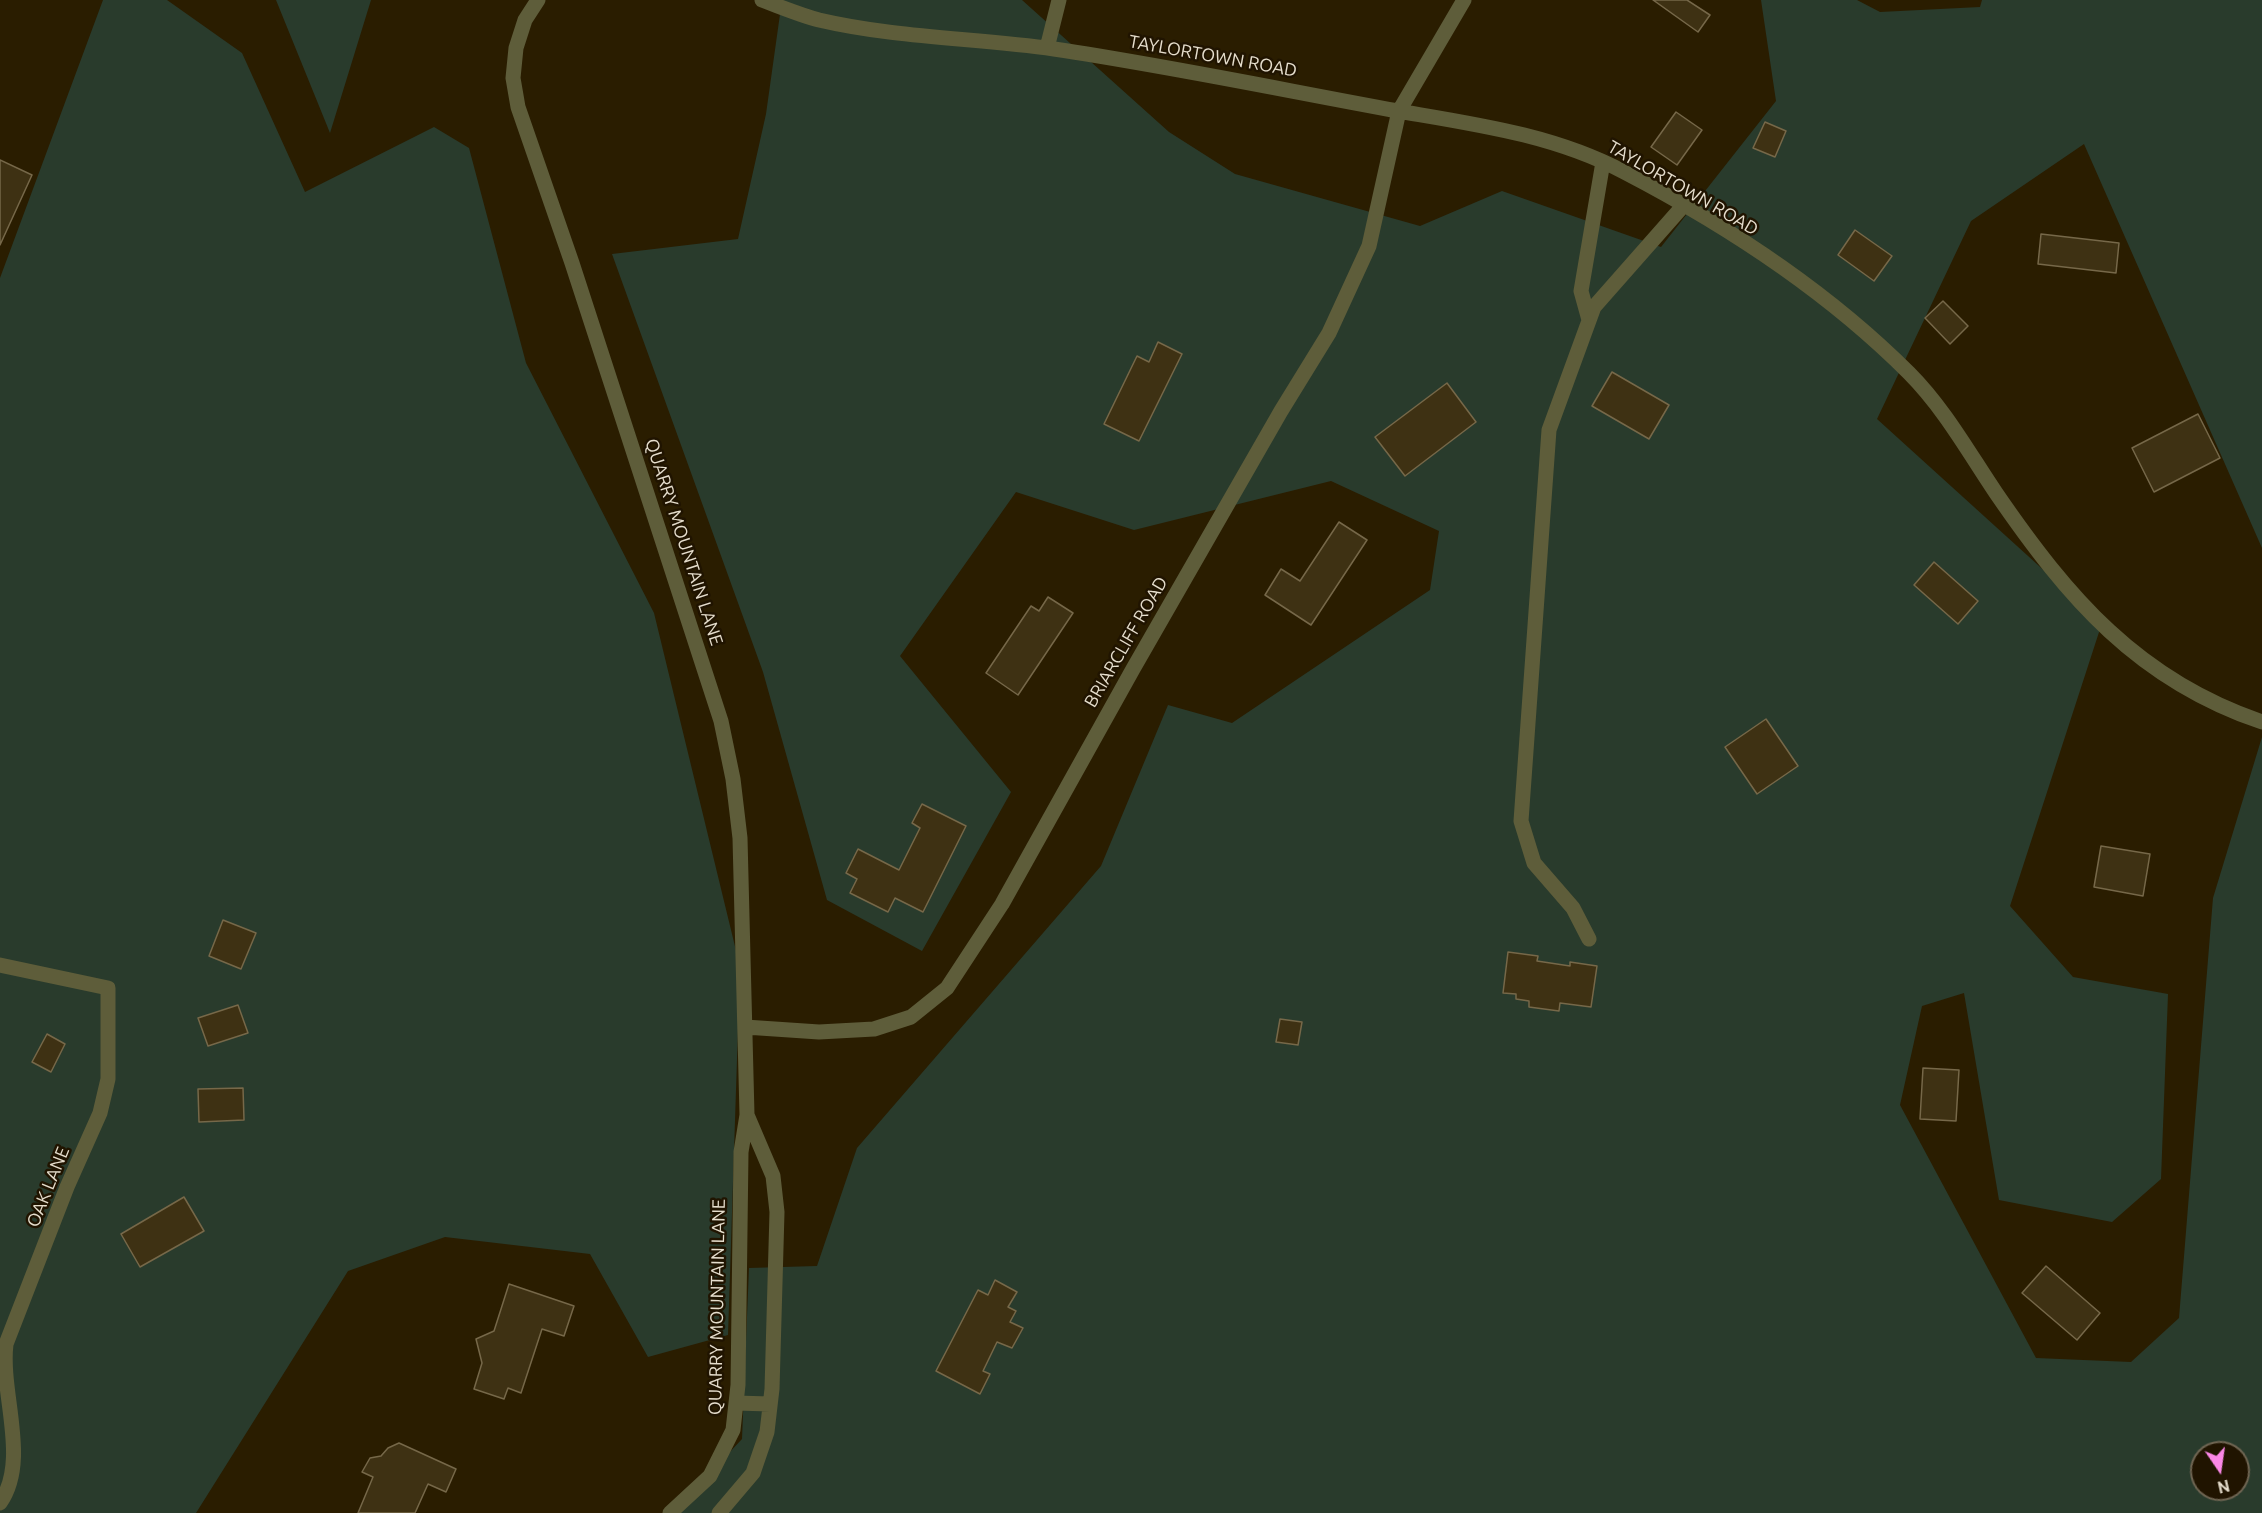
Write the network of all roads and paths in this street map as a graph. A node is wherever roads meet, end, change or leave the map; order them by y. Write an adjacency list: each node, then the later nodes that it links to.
1 (538, 0): 13 (street, QUARRY MOUNTAIN LANE)
2 (762, 0): 5 (street, TAYLORTOWN ROAD)
3 (1059, 0): 5 (street)
4 (1464, 0): 6 (street, BRIARCLIFF ROAD)
5 (1047, 48): 6 (street, TAYLORTOWN ROAD)
6 (1399, 111): 7 (street, TAYLORTOWN ROAD); 13 (street, BRIARCLIFF ROAD)
7 (1603, 162): 8 (street, TAYLORTOWN ROAD); 9 (street)
8 (1683, 206): 9 (street); 10 (street, TAYLORTOWN ROAD)
9 (1589, 320): 11 (street)
10 (2262, 722)
11 (1589, 939)
12 (0, 965): 17 (street, OAK LANE)
13 (745, 1027): 14 (street, QUARRY MOUNTAIN LANE)
14 (747, 1115): 15 (street, QUARRY MOUNTAIN LANE); 16 (street, QUARRY MOUNTAIN LANE)
15 (736, 1403): 16 (street); 18 (street, QUARRY MOUNTAIN LANE)
16 (770, 1404): 19 (street, QUARRY MOUNTAIN LANE)
17 (0, 1503)
18 (670, 1513)
19 (719, 1513)

